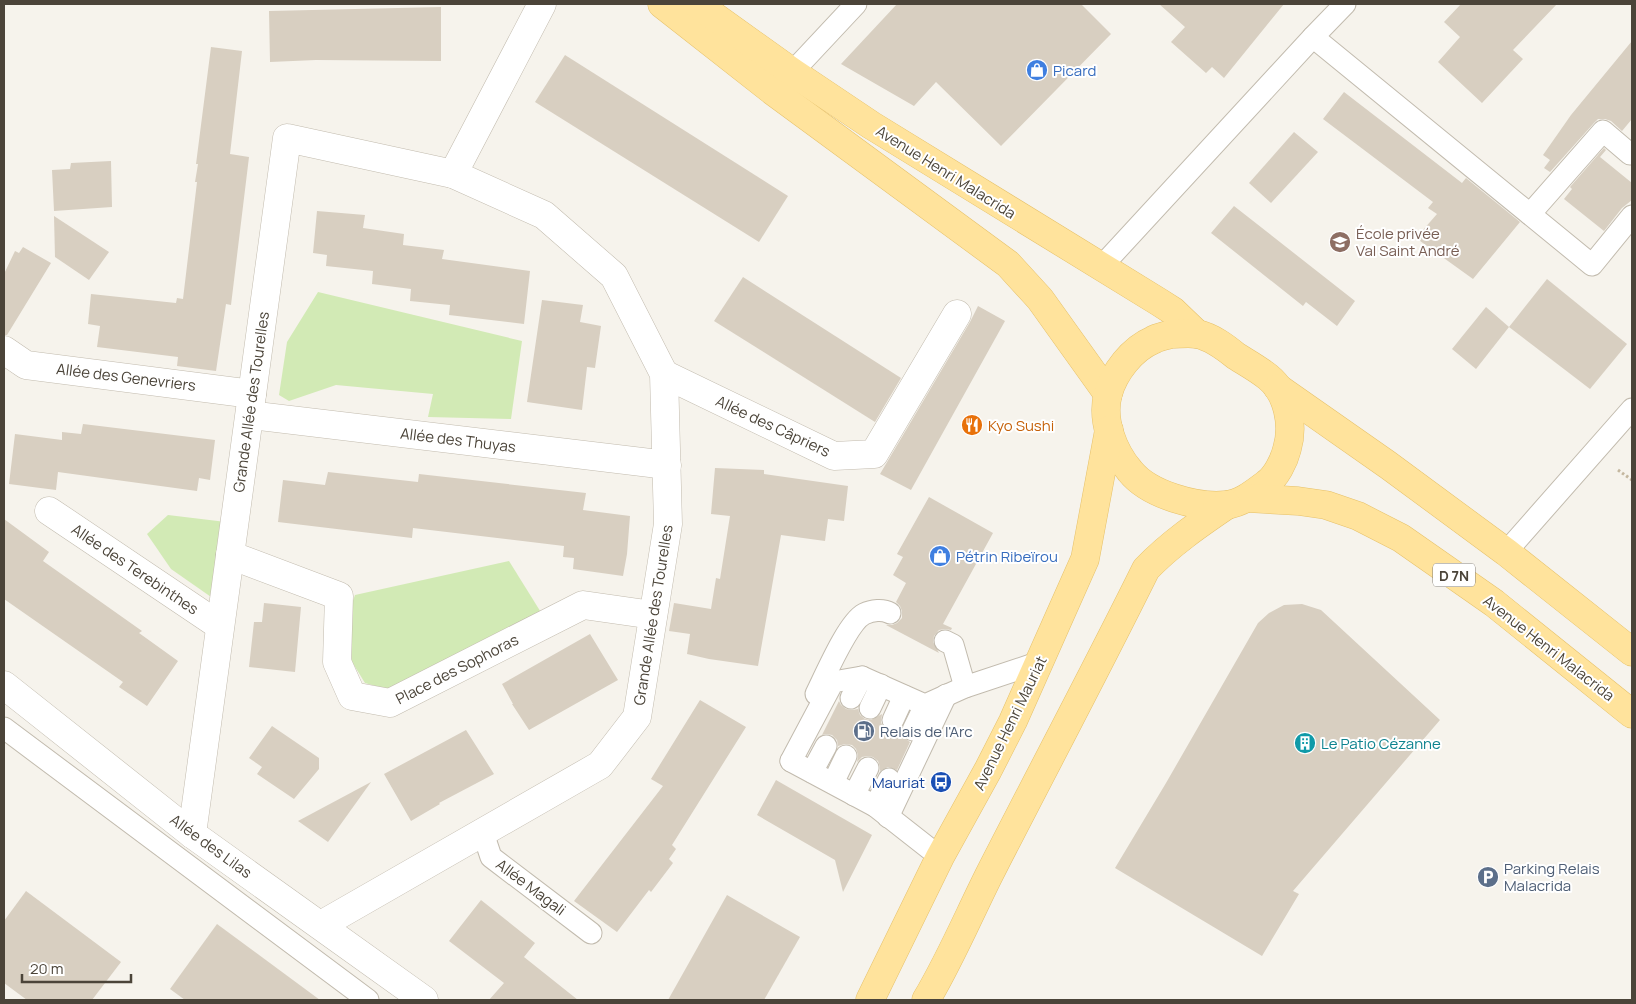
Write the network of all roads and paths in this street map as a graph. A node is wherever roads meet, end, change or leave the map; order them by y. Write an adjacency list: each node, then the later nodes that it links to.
1 (542, 4): 10 (street)
2 (662, 4): 8 (main road, Avenue Henri Malacrida)
3 (698, 4): 7 (main road, Avenue Henri Malacrida)
4 (856, 4): 7 (lane)
5 (1345, 4): 6 (lane)
6 (1313, 37): 11 (lane); 13 (lane)
7 (792, 72): 8 (lane); 13 (main road, Avenue Henri Malacrida)
8 (774, 92): 19 (main road, Avenue Henri Malacrida)
9 (1632, 152): 11 (lane)
10 (453, 174): 17 (street, Grande Allée des Tourelles); 20 (street, Grande Allée des Tourelles)
11 (1530, 214): 12 (lane)
12 (1632, 216)
13 (1101, 267): 15 (main road, Avenue Henri Malacrida)
14 (957, 314): 17 (street, Allée des Câpriers)
15 (1197, 334): 18 (main road); 19 (main road)
16 (4, 350): 20 (street, Allée des Genevriers)
17 (664, 374): 23 (street, Grande Allée des Tourelles)
18 (1278, 388): 24 (main road); 26 (main road)
19 (1108, 394): 22 (main road)
20 (251, 404): 23 (street, Allée des Thuyas); 27 (street, Grande Allée des Tourelles)
21 (1632, 410): 26 (lane)
22 (1109, 430): 24 (main road); 33 (main road, Avenue Henri Mauriat)
23 (667, 464): 29 (street, Grande Allée des Tourelles)
24 (1237, 502): 41 (main road, Avenue Henri Malacrida / D 7N); 62 (main road)
25 (49, 511): 30 (street, Allée des Terebinthes)
26 (1506, 552): 32 (main road)
27 (230, 555): 29 (street, Place des Sophoras); 30 (street, Grande Allée des Tourelles)
28 (890, 612): 47 (lane)
29 (653, 615): 54 (street, Grande Allée des Tourelles)
30 (220, 626): 55 (street, Grande Allée des Tourelles)
31 (945, 641): 36 (lane)
32 (1632, 652)
33 (1040, 662): 36 (lane); 56 (main road, Avenue Henri Mauriat)
34 (871, 681): 37 (lane); 38 (lane); 40 (lane); 47 (lane)
35 (4, 685): 55 (street, Allée des Lilas)
36 (956, 691): 39 (lane); 53 (lane)
37 (904, 696): 39 (lane); 42 (lane)
38 (851, 698)
39 (925, 705): 44 (lane)
40 (870, 708)
41 (1632, 714)
42 (893, 720)
43 (4, 728): 59 (lane, Allée des Lilas)
44 (913, 730)
45 (826, 746): 49 (lane)
46 (846, 756): 51 (lane)
47 (790, 761): 49 (lane)
48 (868, 768): 52 (lane)
49 (812, 772): 51 (lane)
50 (889, 779): 53 (lane)
51 (833, 783): 52 (lane)
52 (854, 795): 53 (lane)
53 (882, 811): 56 (lane)
54 (483, 833): 57 (street, Grande Allée des Tourelles); 58 (lane, Allée Magali)
55 (192, 834): 57 (street, Allée des Lilas)
56 (940, 857): 61 (main road, Avenue Henri Mauriat)
57 (321, 925): 60 (street, Allée des Lilas)
58 (591, 933)
59 (368, 1000)
60 (424, 1000)
61 (870, 1000)
62 (926, 1000)

